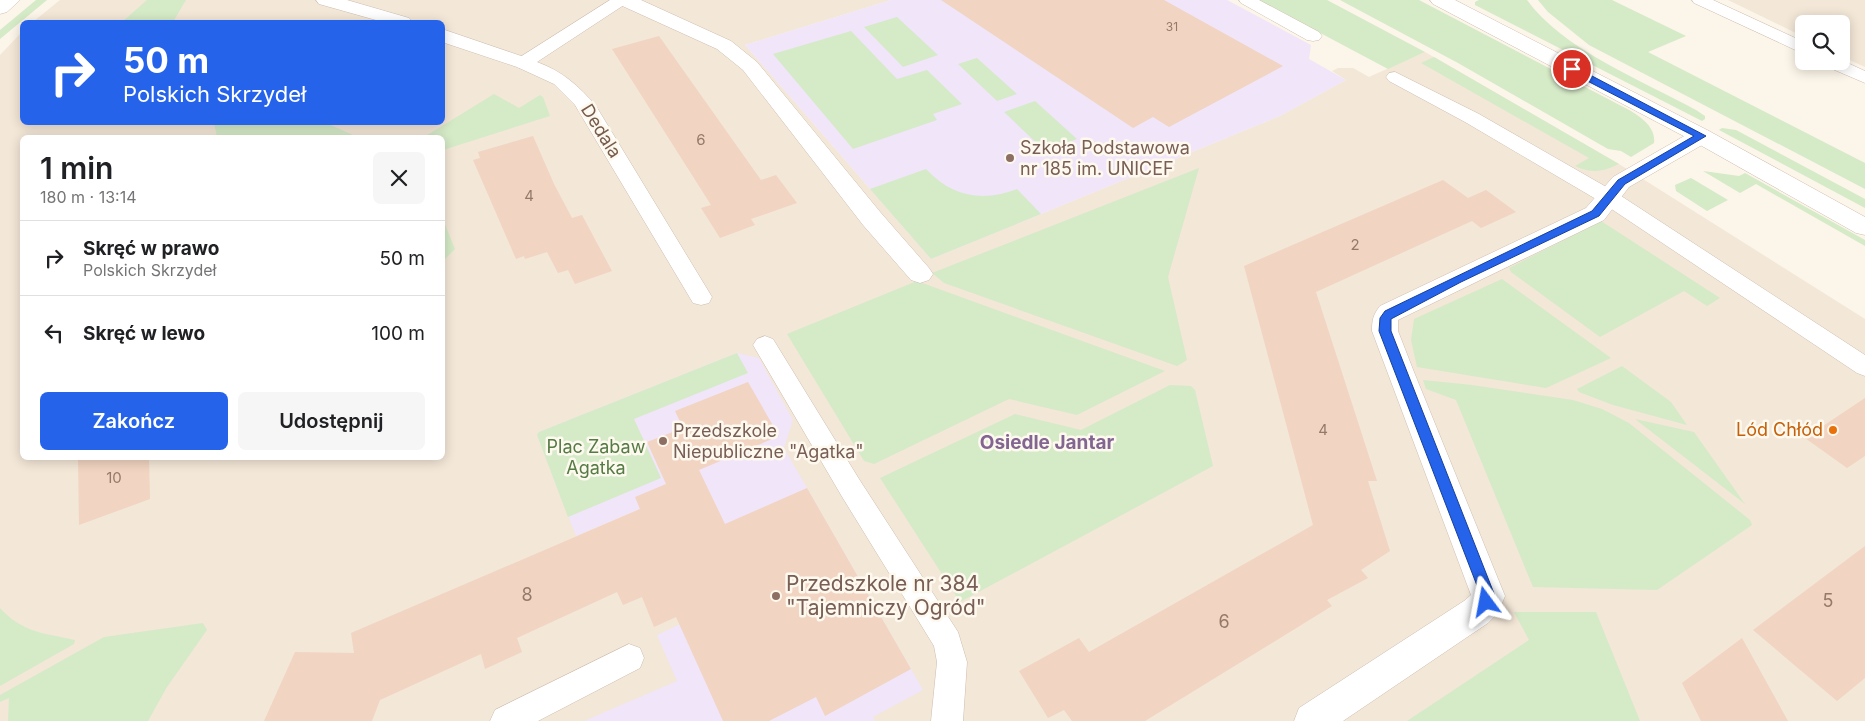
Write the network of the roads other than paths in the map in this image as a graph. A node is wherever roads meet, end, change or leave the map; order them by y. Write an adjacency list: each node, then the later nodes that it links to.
1 (10, 0): 7 (street)
2 (326, 0): 8 (street)
3 (623, 0): 12 (lane); 19 (street)
4 (1247, 0): 10 (lane)
5 (1440, 0): 16 (street)
6 (1700, 0): 11 (lane)
7 (0, 8)
8 (395, 20)
9 (445, 35): 12 (street, Dedala)
10 (1313, 36)
11 (1795, 45)
12 (523, 63): 20 (lane, Dedala)
13 (1848, 70): 15 (lane)
14 (1396, 77): 17 (lane)
15 (1865, 78)
16 (1701, 136): 17 (street); 18 (street)
17 (1608, 197): 22 (lane); 26 (street)
18 (1865, 227)
19 (920, 274)
20 (701, 297)
21 (765, 345): 25 (lane)
22 (1865, 367)
23 (629, 658): 24 (lane)
24 (506, 721)
25 (947, 721)
26 (1312, 721)

